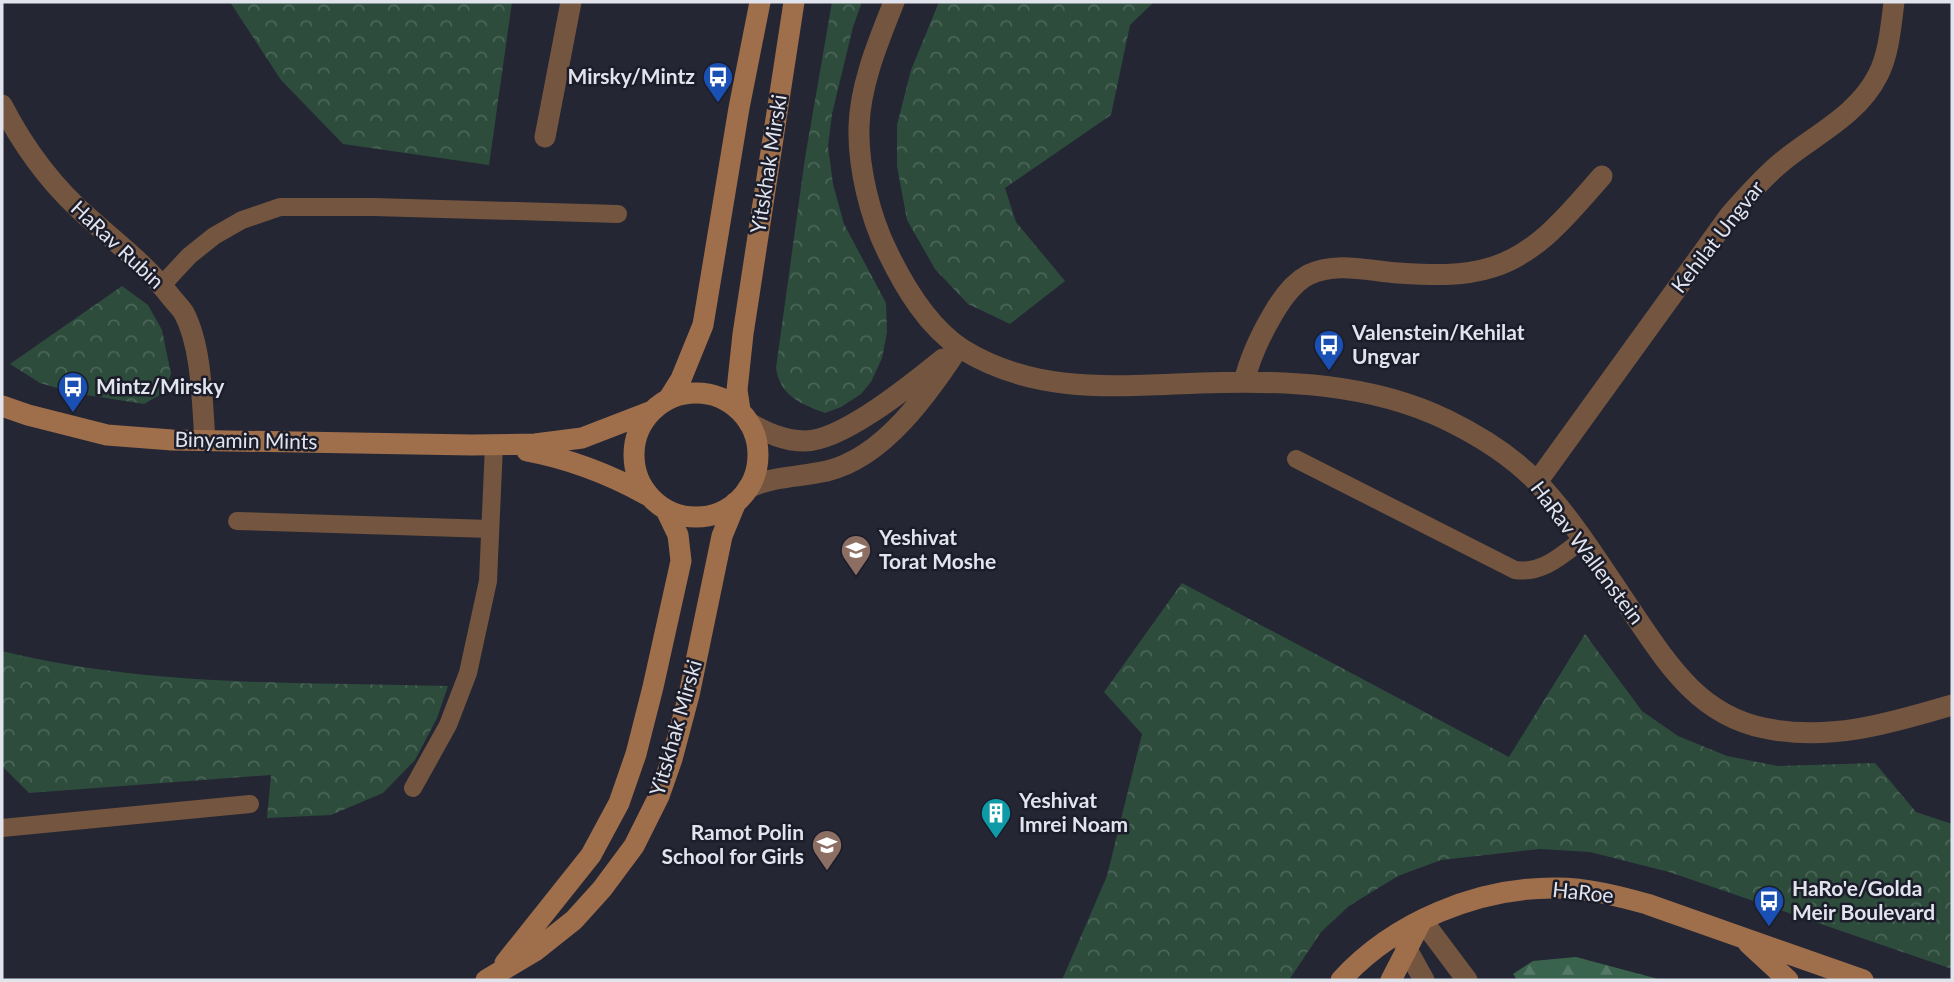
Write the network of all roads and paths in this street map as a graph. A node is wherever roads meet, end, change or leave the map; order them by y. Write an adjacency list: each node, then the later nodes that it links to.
1 (571, 2): 7 (street)
2 (760, 2): 13 (street, Yitskhak Mirski)
3 (794, 2): 16 (street, Yitskhak Mirski)
4 (894, 2): 11 (street, HaRav Wallenstein)
5 (1894, 2): 20 (street, Kehilat Ungvar)
6 (2, 105): 10 (street, HaRav Rubin)
7 (545, 137)
8 (1602, 176): 12 (street)
9 (618, 214): 10 (lane)
10 (162, 285): 17 (street, HaRav Rubin)
11 (958, 347): 12 (street, HaRav Wallenstein); 16 (street); 21 (street)
12 (1244, 382): 20 (street, HaRav Wallenstein)
13 (669, 398): 15 (street); 16 (street)
14 (2, 406): 17 (street, Binyamin Mints)
15 (652, 411): 18 (street, Binyamin Mints); 22 (street)
16 (745, 417): 21 (street)
17 (205, 440): 18 (street, Binyamin Mints)
18 (494, 445): 22 (street, Binyamin Mints); 25 (lane)
19 (1296, 459): 26 (lane)
20 (1537, 482): 26 (street, HaRav Wallenstein)
21 (742, 495): 23 (street); 34 (street, Yitskhak Mirski)
22 (648, 496): 23 (street)
23 (666, 510): 34 (street, Yitskhak Mirski)
24 (237, 521): 25 (lane)
25 (490, 529): 28 (lane)
26 (1583, 540): 27 (street, HaRav Wallenstein)
27 (1952, 705)
28 (413, 788)
29 (250, 804): 30 (lane)
30 (2, 828)
31 (1422, 920): 32 (street, HaRoe); 33 (street); 38 (street)
32 (1742, 937): 39 (street, HaRoe); 40 (street, HaRoe)
33 (1402, 941): 35 (street); 36 (street); 37 (street)
34 (490, 978)
35 (1341, 980)
36 (1391, 980)
37 (1424, 980)
38 (1467, 980)
39 (1788, 980)
40 (1863, 980)

